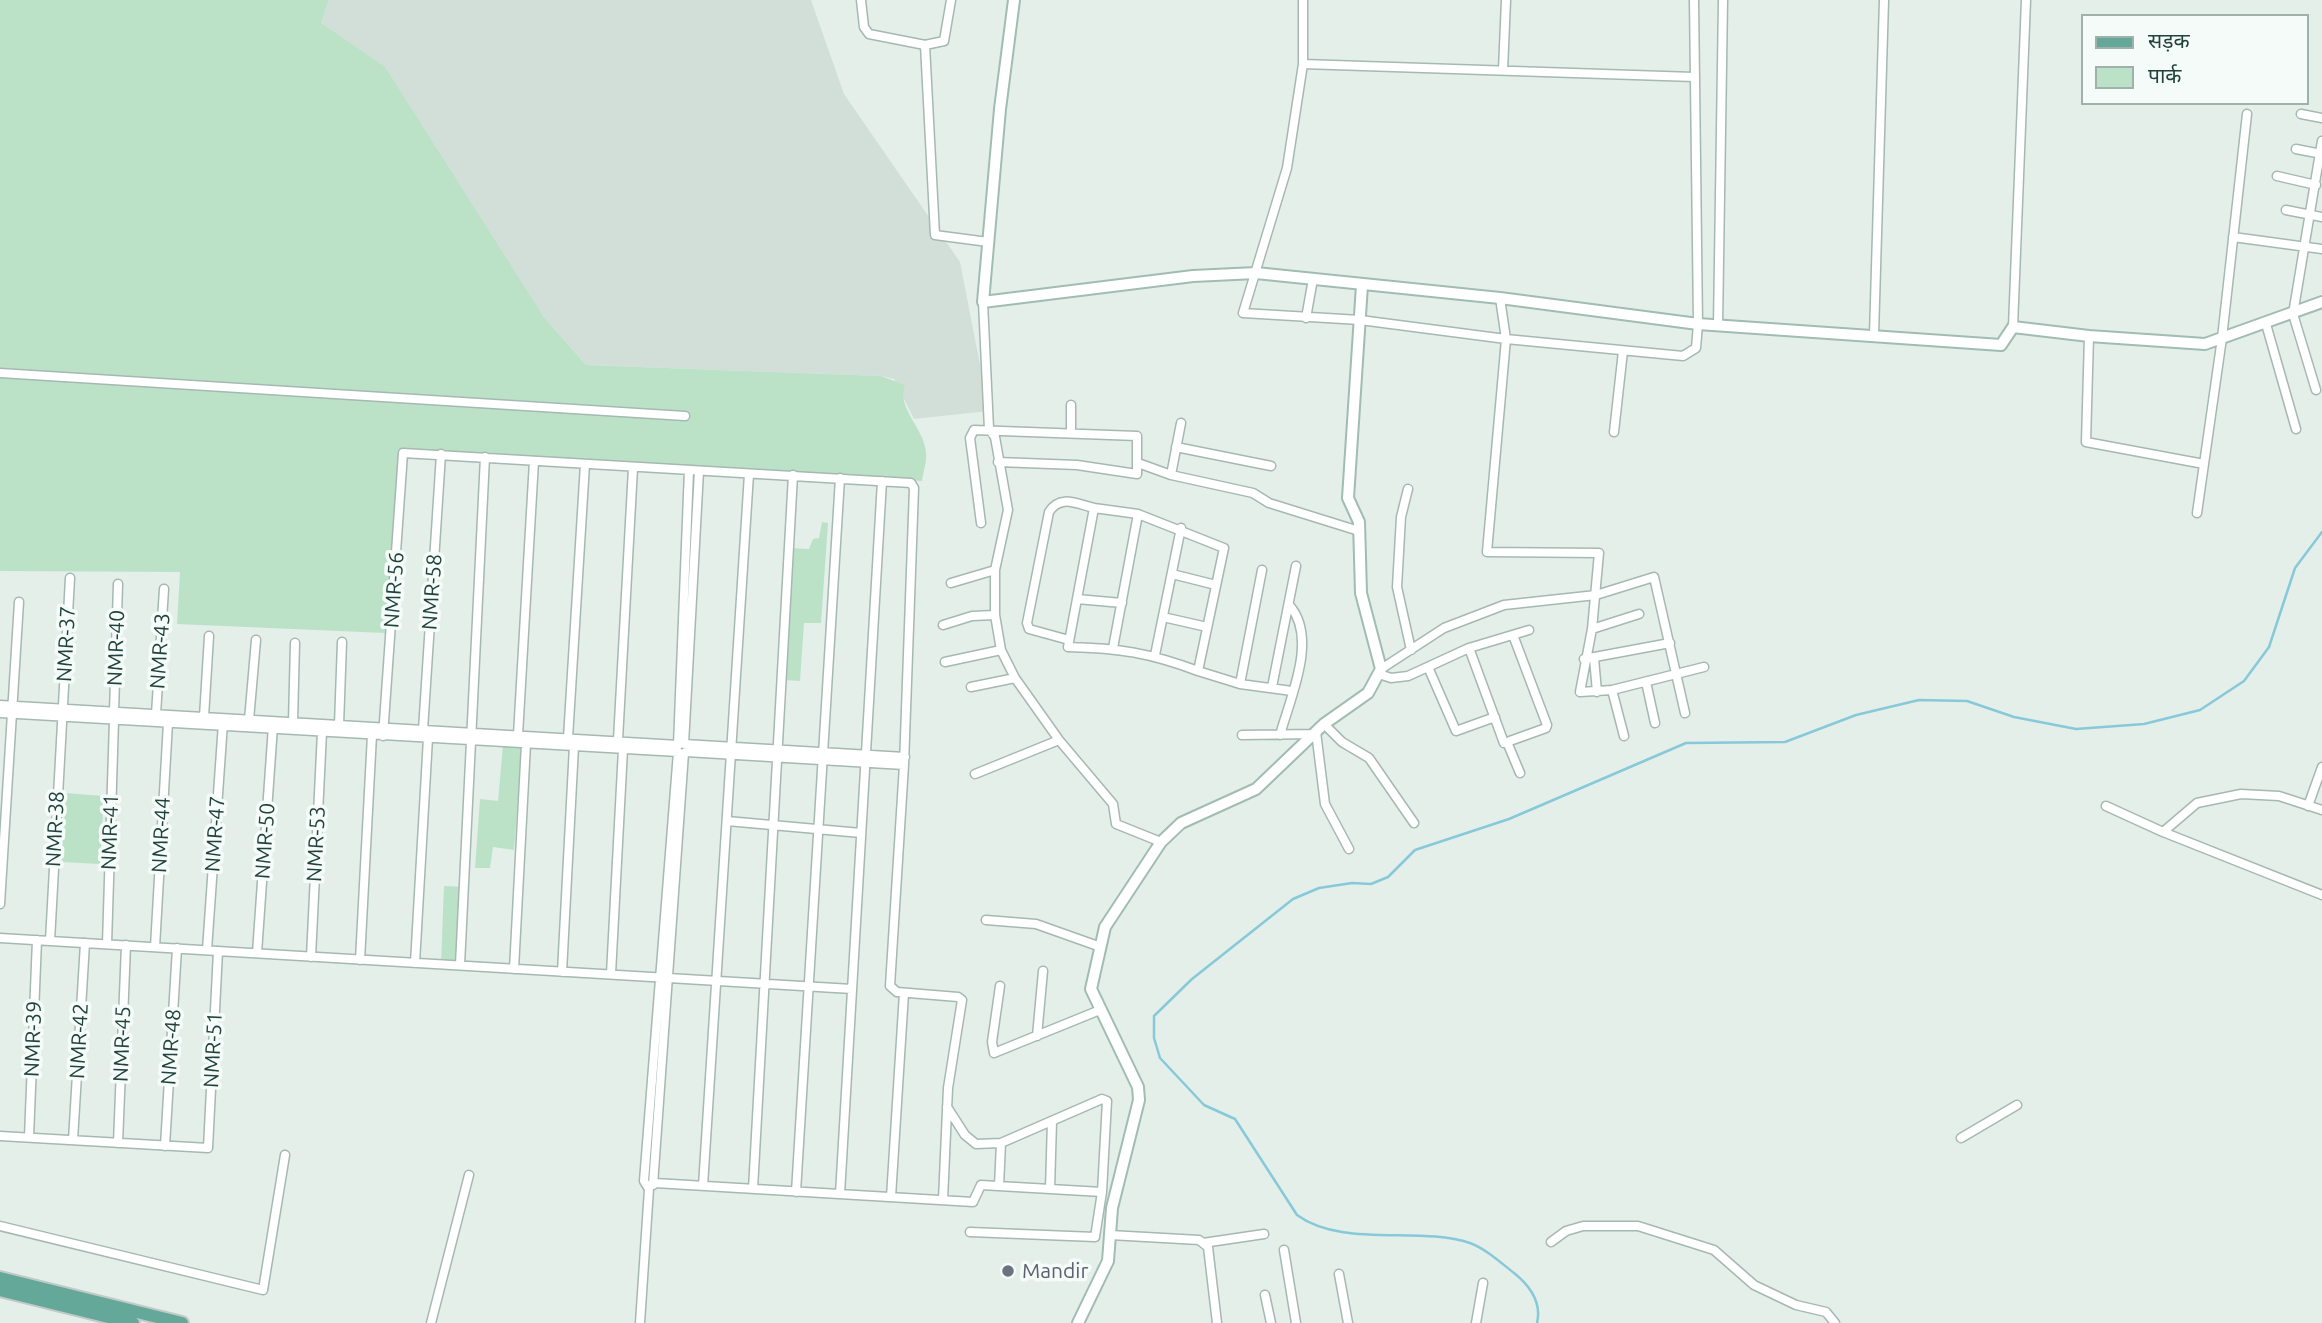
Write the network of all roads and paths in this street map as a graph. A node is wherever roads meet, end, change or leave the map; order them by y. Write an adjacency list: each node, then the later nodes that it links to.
1 (860, 0): 10 (street)
2 (951, 0): 10 (street)
3 (1014, 0): 26 (street)
4 (1303, 0): 11 (street)
5 (1506, 0): 12 (street)
6 (1694, 0): 13 (street)
7 (1723, 0): 40 (street)
8 (1884, 0): 42 (street)
9 (2026, 0): 41 (street)
10 (925, 45): 26 (street)
11 (1303, 64): 12 (street); 29 (street)
12 (1503, 70): 13 (street)
13 (1694, 77): 38 (street)
14 (2247, 114): 25 (street)
15 (2301, 114): 16 (street)
16 (2322, 118)
17 (2322, 141): 19 (street)
18 (2296, 149): 19 (street)
19 (2321, 154): 21 (street)
20 (2277, 176): 21 (street)
21 (2316, 185): 23 (street)
22 (2286, 210): 23 (street)
23 (2311, 216): 24 (street); 27 (street)
24 (2322, 217)
25 (2233, 237): 27 (street); 44 (street)
26 (988, 242): 33 (street)
27 (2305, 248): 28 (street); 35 (street)
28 (2322, 249)
29 (1256, 273): 30 (street); 33 (street); 36 (street)
30 (1313, 279): 31 (street); 36 (street)
31 (1362, 285): 32 (street); 37 (street)
32 (1500, 298): 38 (street); 45 (street)
33 (983, 302): 52 (street)
34 (2322, 302): 35 (street)
35 (2293, 314): 39 (street); 48 (street)
36 (1306, 318): 37 (street)
37 (1360, 320): 45 (street); 79 (street)
38 (1698, 324): 40 (street); 46 (street)
39 (2266, 324): 44 (street); 53 (street)
40 (1718, 326): 42 (street)
41 (2013, 327): 42 (street); 43 (street)
42 (1874, 335)
43 (2090, 336): 44 (street); 63 (street)
44 (2222, 338): 63 (street)
45 (1506, 339): 46 (street); 89 (street)
46 (1623, 351): 54 (street)
47 (0, 373): 50 (street)
48 (2316, 390)
49 (1070, 405): 55 (street)
50 (685, 416)
51 (1181, 423): 56 (street)
52 (989, 429): 55 (street); 60 (street); 77 (street)
53 (2296, 429)
54 (1614, 432)
55 (1071, 433): 61 (street)
56 (1176, 447): 64 (street); 70 (street)
57 (441, 454): 58 (street); 144 (street, NMR-58); 147 (street, NMR-56)
58 (485, 457): 59 (street); 152 (street)
59 (534, 461): 62 (street); 149 (street)
60 (998, 462): 61 (street); 81 (street)
61 (1138, 463): 70 (street)
62 (585, 464): 65 (street); 155 (street)
63 (2204, 464): 75 (street)
64 (1271, 466)
65 (633, 468): 66 (street); 156 (street)
66 (689, 470): 67 (street); 162 (street)
67 (699, 471): 68 (street); 162 (street)
68 (749, 474): 69 (street); 163 (street)
69 (793, 475): 71 (street); 164 (street)
70 (1171, 475): 79 (street)
71 (840, 478): 72 (street); 165 (street)
72 (882, 481): 166 (street); 167 (street)
73 (1408, 489): 111 (street)
74 (1094, 508): 76 (street); 90 (street); 104 (street)
75 (2197, 513)
76 (1138, 514): 78 (street); 92 (street)
77 (981, 523)
78 (1181, 528): 83 (street); 87 (street)
79 (1359, 531): 118 (street)
80 (1296, 566): 93 (street)
81 (995, 569): 85 (street); 95 (street)
82 (1262, 569): 122 (street)
83 (1172, 574): 87 (street); 96 (street)
84 (70, 578): 131 (street, NMR-37)
85 (951, 583)
86 (118, 584): 134 (street, NMR-40)
87 (1216, 585): 98 (street)
88 (164, 589): 133 (street, NMR-43)
89 (1596, 595): 99 (street); 107 (street); 111 (street)
90 (1077, 598): 92 (street); 104 (street)
91 (19, 602): 129 (street)
92 (1122, 603): 108 (street)
93 (1290, 606): 124 (street); 126 (street)
94 (1639, 614): 99 (street)
95 (995, 615): 97 (street); 110 (street)
96 (1164, 617): 98 (street); 112 (street)
97 (943, 625)
98 (1207, 627): 117 (street)
99 (1592, 629): 113 (street)
100 (1529, 630): 101 (street)
101 (1513, 635): 109 (street); 158 (street)
102 (209, 636): 136 (street)
103 (256, 640): 137 (street)
104 (1069, 640): 108 (street)
105 (342, 642): 143 (street)
106 (295, 643): 139 (street)
107 (1670, 643): 113 (street); 119 (street)
108 (1113, 648): 112 (street)
109 (1469, 648): 115 (street); 135 (street)
110 (1001, 650): 114 (street); 120 (street)
111 (1411, 650): 118 (street)
112 (1155, 655): 117 (street)
113 (1589, 659): 127 (street); 127 (street)
114 (945, 662)
115 (1428, 667): 118 (street); 135 (street)
116 (1704, 667): 119 (street)
117 (1198, 671): 122 (street)
118 (1380, 672): 145 (street)
119 (1676, 675): 121 (street); 132 (street)
120 (1015, 678): 123 (street); 157 (street)
121 (1646, 682): 125 (street); 141 (street)
122 (1240, 684): 124 (street)
123 (971, 687)
124 (1272, 687): 126 (street)
125 (1612, 690): 127 (street); 153 (street)
126 (1292, 691): 151 (street)
127 (1597, 692)
128 (0, 705): 129 (street)
129 (13, 710): 130 (street); 131 (street); 183 (street)
130 (0, 713)
131 (62, 713): 134 (street); 187 (street, NMR-38)
132 (1685, 713)
133 (156, 714): 134 (street); 136 (street)
134 (114, 716): 140 (street); 189 (street, NMR-41)
135 (1494, 716): 158 (street)
136 (204, 717): 138 (street)
137 (249, 720): 138 (street); 142 (street)
138 (223, 722): 140 (street); 142 (street); 194 (street, NMR-47)
139 (293, 722): 142 (street); 143 (street)
140 (168, 723): 192 (street, NMR-44)
141 (1655, 723)
142 (273, 725): 146 (street); 196 (street, NMR-50)
143 (338, 725): 147 (street)
144 (423, 730): 147 (street); 152 (street)
145 (1318, 730): 151 (street); 175 (street); 180 (street); 181 (street)
146 (322, 732): 148 (street); 197 (street, NMR-53)
147 (384, 732): 148 (street); 154 (street)
148 (372, 735): 198 (street)
149 (518, 735): 152 (street); 155 (street)
150 (1242, 735): 151 (street)
151 (1280, 735)
152 (471, 736): 154 (street); 159 (street); 200 (street)
153 (1624, 736)
154 (428, 738): 199 (street)
155 (568, 738): 156 (street)
156 (618, 740): 162 (street)
157 (1059, 740): 170 (street); 180 (street)
158 (1507, 742): 169 (street)
159 (526, 744): 160 (street); 201 (street)
160 (574, 746): 161 (street); 203 (street)
161 (623, 749): 162 (street); 204 (street)
162 (682, 749): 163 (street); 205 (street)
163 (731, 751): 164 (street); 174 (street)
164 (778, 754): 165 (street); 176 (street)
165 (823, 756): 166 (street); 177 (street)
166 (865, 759): 167 (street); 179 (street)
167 (905, 761): 211 (street)
168 (2322, 767): 172 (street)
169 (1520, 773)
170 (975, 774)
171 (2106, 806): 178 (street)
172 (2308, 806): 173 (street); 178 (street)
173 (2322, 810)
174 (727, 821): 176 (street); 206 (street)
175 (1415, 823)
176 (773, 825): 177 (street); 207 (street)
177 (819, 829): 179 (street); 208 (street)
178 (2163, 831): 182 (street)
179 (861, 833): 210 (street)
180 (1161, 842): 191 (street)
181 (1349, 849)
182 (2322, 895)
183 (0, 904)
184 (986, 920): 191 (street)
185 (0, 938): 186 (street)
186 (37, 940): 187 (street); 218 (street, NMR-39)
187 (50, 941): 188 (street)
188 (85, 943): 189 (street); 220 (street, NMR-42)
189 (107, 944): 190 (street)
190 (126, 945): 192 (street); 221 (street, NMR-45)
191 (1098, 946): 212 (street)
192 (155, 947): 193 (street)
193 (177, 948): 194 (street); 223 (street, NMR-48)
194 (207, 950): 195 (street)
195 (218, 951): 196 (street); 223 (street, NMR-51)
196 (257, 953): 197 (street)
197 (311, 957): 198 (street)
198 (360, 960): 199 (street)
199 (415, 963): 200 (street)
200 (460, 965): 201 (street)
201 (514, 969): 203 (street)
202 (1044, 971): 213 (street)
203 (562, 972): 204 (street)
204 (611, 974): 205 (street)
205 (664, 977): 206 (street); 226 (street)
206 (716, 981): 207 (street); 227 (street)
207 (765, 984): 208 (street); 229 (street)
208 (809, 986): 210 (street); 231 (street)
209 (1000, 986): 213 (street)
210 (852, 989): 233 (street)
211 (904, 993): 215 (street); 234 (street)
212 (1100, 1010): 213 (street); 239 (street)
213 (1037, 1037)
214 (2017, 1105): 219 (street)
215 (947, 1107): 222 (street); 235 (street)
216 (1052, 1121): 222 (street); 230 (street); 232 (street)
217 (0, 1136): 218 (street)
218 (29, 1137): 220 (street)
219 (1961, 1138)
220 (73, 1140): 221 (street)
221 (118, 1143): 223 (street)
222 (1001, 1143): 228 (street)
223 (165, 1146)
224 (285, 1155): 236 (street)
225 (469, 1175): 250 (street)
226 (652, 1186): 227 (street); 251 (street)
227 (703, 1186): 229 (street)
228 (999, 1186): 230 (street); 235 (street)
229 (753, 1189): 231 (street)
230 (1050, 1189): 232 (street)
231 (796, 1192): 233 (street)
232 (1102, 1192): 237 (street)
233 (840, 1194): 234 (street)
234 (891, 1197): 235 (street)
235 (943, 1200)
236 (0, 1226)
237 (970, 1232)
238 (1264, 1234): 241 (street)
239 (1110, 1235): 241 (street); 252 (street)
240 (1551, 1242): 258 (street)
241 (1203, 1243): 253 (street)
242 (1284, 1250): 255 (street)
243 (1339, 1274): 256 (street)
244 (0, 1278): 249 (main road)
245 (1483, 1283): 257 (street)
246 (0, 1290): 248 (main road)
247 (1265, 1294): 254 (street)
248 (133, 1323)
249 (182, 1323)
250 (431, 1323)
251 (639, 1323)
252 (1078, 1323)
253 (1217, 1323)
254 (1271, 1323)
255 (1296, 1323)
256 (1348, 1323)
257 (1476, 1323)
258 (1835, 1323)

